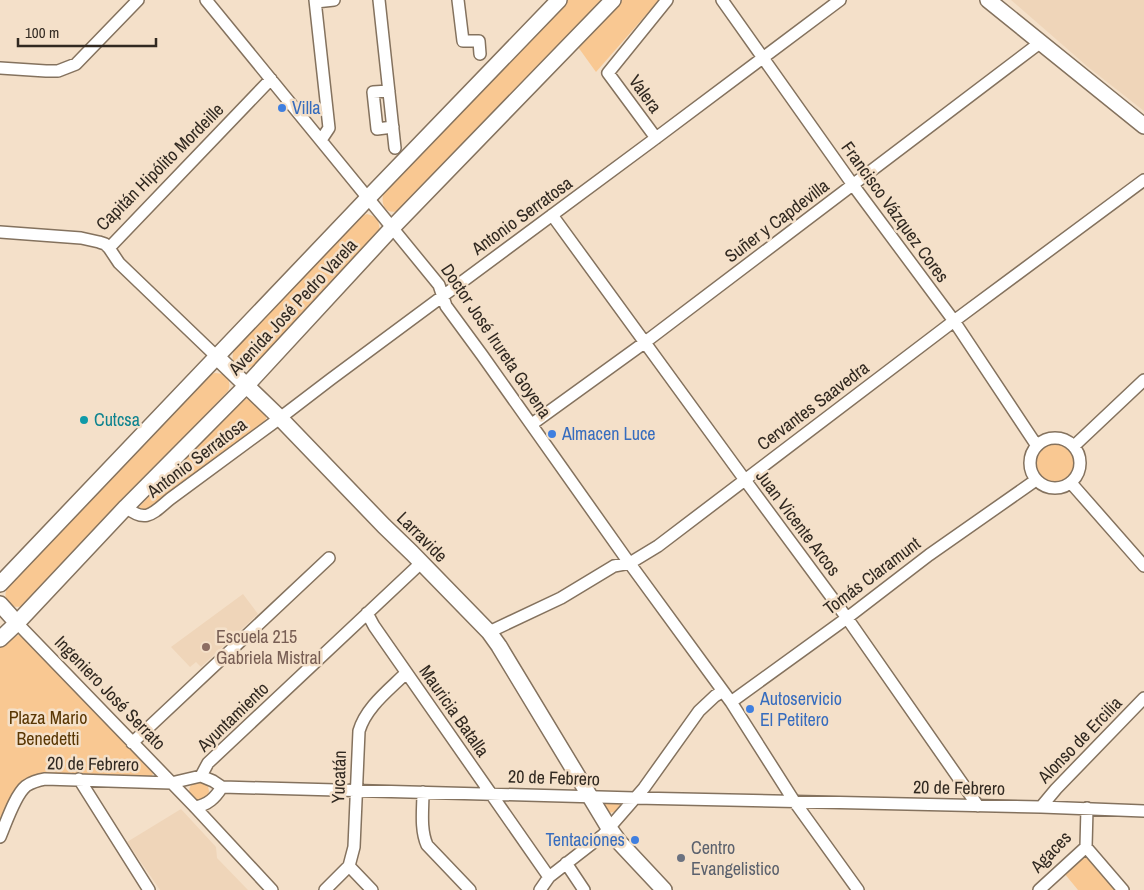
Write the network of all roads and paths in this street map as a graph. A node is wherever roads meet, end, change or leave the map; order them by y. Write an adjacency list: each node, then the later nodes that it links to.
1 (138, 0): 16 (street)
2 (206, 0): 17 (street, Doctor José Irureta Goyena)
3 (334, 0): 12 (street)
4 (379, 0): 21 (street)
5 (458, 0): 14 (street)
6 (559, 0): 24 (street, Avenida José Pedro Varela)
7 (613, 0): 26 (street, Avenida José Pedro Varela)
8 (667, 0): 19 (street, Valera)
9 (722, 0): 15 (street, Francisco Vázquez Cores)
10 (840, 0): 15 (street, Antonio Serratosa)
11 (988, 0): 13 (street)
12 (315, 1): 20 (street)
13 (1041, 42): 18 (street); 23 (street, Suñer y Capdevilla)
14 (480, 54)
15 (763, 58): 19 (street, Antonio Serratosa); 23 (street, Francisco Vázquez Cores)
16 (0, 68)
17 (271, 79): 20 (street, Doctor José Irureta Goyena); 28 (street, Capitán Hipólito Mordeille)
18 (1144, 126)
19 (656, 138): 25 (street, Antonio Serratosa)
20 (321, 140): 24 (street, Doctor José Irureta Goyena)
21 (395, 148)
22 (1144, 180): 30 (street, Cervantes Saavedra)
23 (853, 185): 30 (street, Francisco Vázquez Cores); 31 (street, Suñer y Capdevilla)
24 (368, 198): 26 (street, Doctor José Irureta Goyena); 32 (street, Avenida José Pedro Varela)
25 (552, 216): 29 (street, Antonio Serratosa); 31 (street, Juan Vicente Arcos)
26 (392, 228): 29 (street, Doctor José Irureta Goyena); 34 (street, Avenida José Pedro Varela)
27 (0, 232): 28 (street, Capitán Hipólito Mordeille)
28 (109, 248): 32 (street, Larravide)
29 (442, 296): 35 (street, Antonio Serratosa); 36 (street, Doctor José Irureta Goyena)
30 (954, 321): 37 (street, Francisco Vázquez Cores); 39 (street, Cervantes Saavedra)
31 (644, 343): 36 (street, Suñer y Capdevilla); 39 (street, Juan Vicente Arcos)
32 (217, 357): 34 (street, Larravide); 47 (street, Avenida José Pedro Varela)
33 (1144, 380): 38 (street)
34 (246, 386): 35 (street, Larravide); 42 (street, Avenida José Pedro Varela)
35 (280, 418): 42 (street, Antonio Serratosa); 44 (street, Larravide)
36 (532, 424): 45 (street, Doctor José Irureta Goyena)
37 (1037, 446): 38 (street); 40 (street)
38 (1074, 446): 41 (street)
39 (745, 480): 45 (street, Cervantes Saavedra); 50 (street, Juan Vicente Arcos)
40 (1036, 480): 41 (street); 50 (street, Tomás Claramunt)
41 (1071, 483): 46 (street)
42 (126, 507): 51 (street, Avenida José Pedro Varela)
43 (329, 558): 58 (street)
44 (422, 562): 49 (street, Ayuntamiento); 52 (street, Larravide)
45 (630, 563): 52 (street, Cervantes Saavedra); 55 (street, Doctor José Irureta Goyena)
46 (1144, 566)
47 (0, 584)
48 (0, 604): 51 (street, Ingeniero José Serrato)
49 (367, 614): 54 (street, Mauricia Batalla); 59 (street, Ayuntamiento)
50 (847, 618): 57 (street, Tomás Claramunt); 70 (street, Juan Vicente Arcos)
51 (17, 623): 53 (street, Avenida José Pedro Varela); 58 (street, Ingeniero José Serrato)
52 (489, 632): 66 (street, Larravide)
53 (0, 639)
54 (406, 673): 63 (street, Yucatán); 65 (street, Mauricia Batalla)
55 (722, 691): 57 (street, Doctor José Irureta Goyena); 67 (street)
56 (1144, 698): 71 (street, Alonso de Ercilia)
57 (731, 702): 68 (street, Doctor José Irureta Goyena)
58 (132, 743): 61 (street, Ingeniero José Serrato)
59 (201, 776): 61 (street, 20 de Febrero); 62 (street, 20 de Febrero)
60 (79, 779): 61 (street, 20 de Febrero); 75 (street, 20 de Febrero); 80 (street)
61 (170, 783): 69 (street, Ingeniero José Serrato)
62 (222, 787): 63 (street, 20 de Febrero); 69 (street)
63 (356, 790): 64 (street, 20 de Febrero); 78 (street, Yucatán)
64 (423, 792): 65 (street, 20 de Febrero); 84 (street)
65 (491, 794): 66 (street, 20 de Febrero); 79 (street, Mauricia Batalla)
66 (589, 796): 67 (street, 20 de Febrero); 74 (street, Larravide)
67 (635, 798): 68 (street, 20 de Febrero); 74 (street)
68 (794, 801): 70 (street, 20 de Febrero); 88 (street, Doctor José Irureta Goyena)
69 (194, 806): 81 (street, Ingeniero José Serrato)
70 (978, 806): 71 (street, 20 de Febrero)
71 (1041, 807): 72 (street, 20 de Febrero)
72 (1087, 808): 73 (street, 20 de Febrero); 76 (street, Agaces)
73 (1144, 811)
74 (609, 828): 77 (street); 87 (street, Larravide)
75 (0, 837)
76 (1086, 847): 89 (street, Agaces); 90 (street)
77 (566, 863): 79 (street); 86 (street)
78 (349, 866): 82 (street); 83 (street)
79 (549, 877): 85 (street)
80 (149, 890)
81 (272, 890)
82 (325, 890)
83 (372, 890)
84 (470, 890)
85 (540, 890)
86 (584, 890)
87 (664, 890)
88 (858, 890)
89 (1039, 890)
90 (1123, 890)

